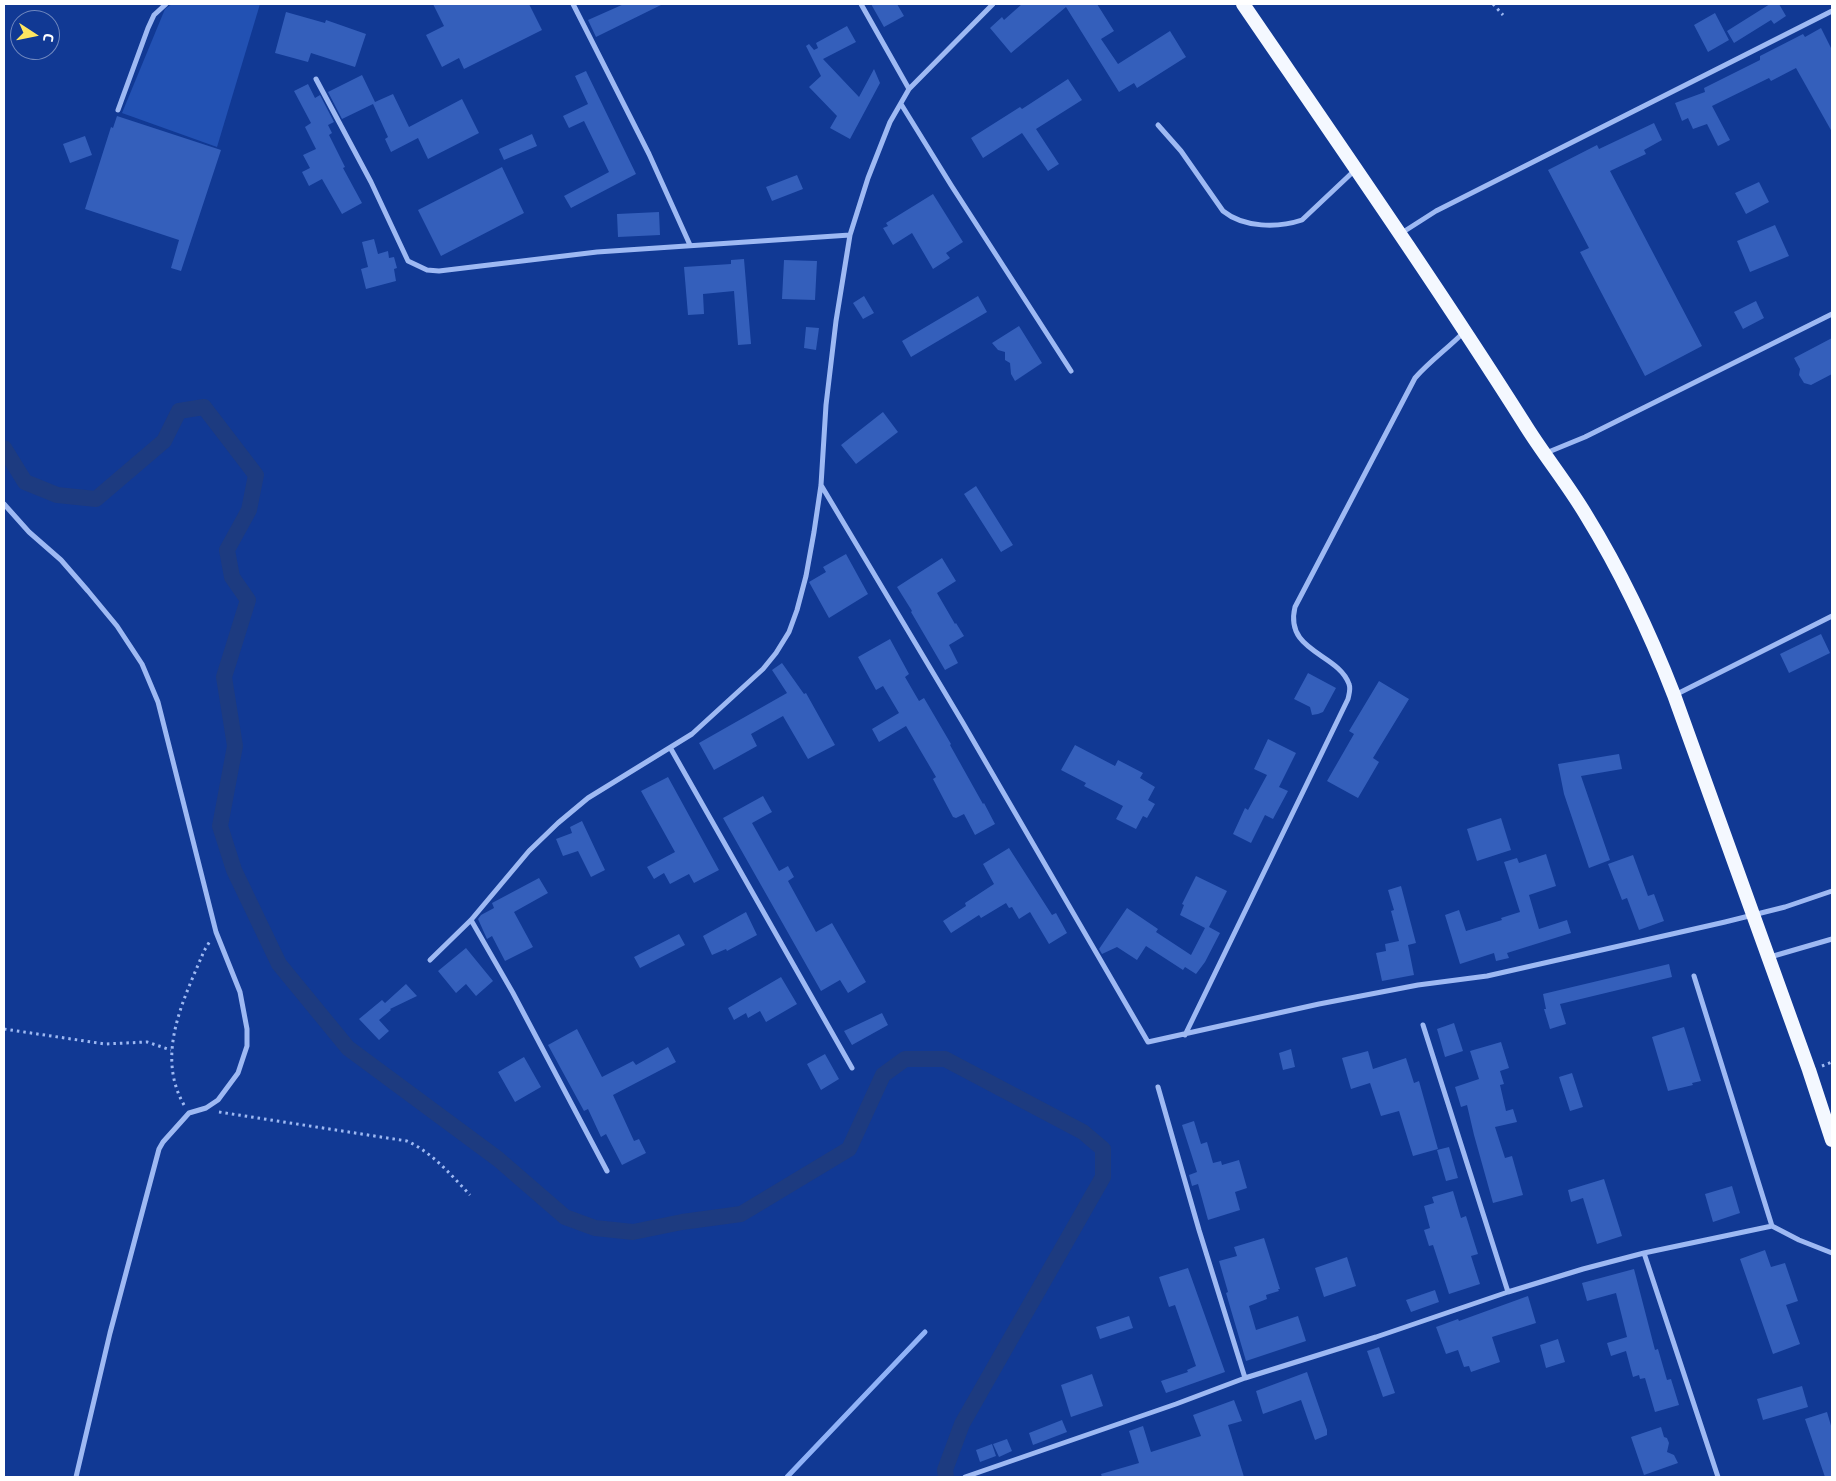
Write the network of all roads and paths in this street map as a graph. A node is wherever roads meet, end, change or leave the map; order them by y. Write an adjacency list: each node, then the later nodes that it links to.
1 (166, 4): 12 (street)
2 (572, 4): 17 (street)
3 (861, 4): 10 (street)
4 (993, 4): 10 (street)
5 (1243, 4): 14 (highway)
6 (1493, 4): 8 (path)
7 (1832, 11): 15 (street)
8 (1503, 15)
9 (316, 79): 17 (street)
10 (909, 89): 11 (street)
11 (901, 104): 16 (street); 20 (street)
12 (118, 110)
13 (1158, 125): 14 (street)
14 (1356, 169): 15 (highway)
15 (1400, 234): 19 (highway)
16 (850, 235): 17 (street); 22 (street)
17 (690, 245)
18 (1832, 314): 21 (street)
19 (1466, 331): 21 (highway); 37 (street)
20 (1071, 370)
21 (1543, 454): 25 (highway)
22 (821, 484): 26 (street); 37 (street)
23 (4, 504): 30 (street)
24 (1832, 616): 25 (street)
25 (1674, 695): 28 (highway)
26 (671, 749): 29 (street); 39 (street)
27 (1832, 890): 28 (street)
28 (1753, 915): 32 (highway); 37 (street)
29 (471, 920): 33 (street); 44 (street)
30 (216, 932): 38 (path); 41 (street)
31 (1832, 939): 32 (street)
32 (1768, 958): 43 (highway)
33 (430, 960)
34 (1694, 976): 46 (street)
35 (1423, 1025): 49 (street)
36 (4, 1029): 38 (path)
37 (1185, 1035)
38 (171, 1050): 42 (path)
39 (852, 1068)
40 (1158, 1087): 50 (street)
41 (206, 1108): 42 (street); 45 (path)
42 (189, 1114): 51 (street)
43 (1832, 1140)
44 (607, 1172)
45 (470, 1195)
46 (1772, 1226): 47 (street); 48 (street)
47 (1644, 1253): 49 (street); 53 (street)
48 (1832, 1253)
49 (1508, 1292): 50 (street)
50 (1245, 1378): 52 (street)
51 (76, 1477)
52 (966, 1477)
53 (1718, 1477)

